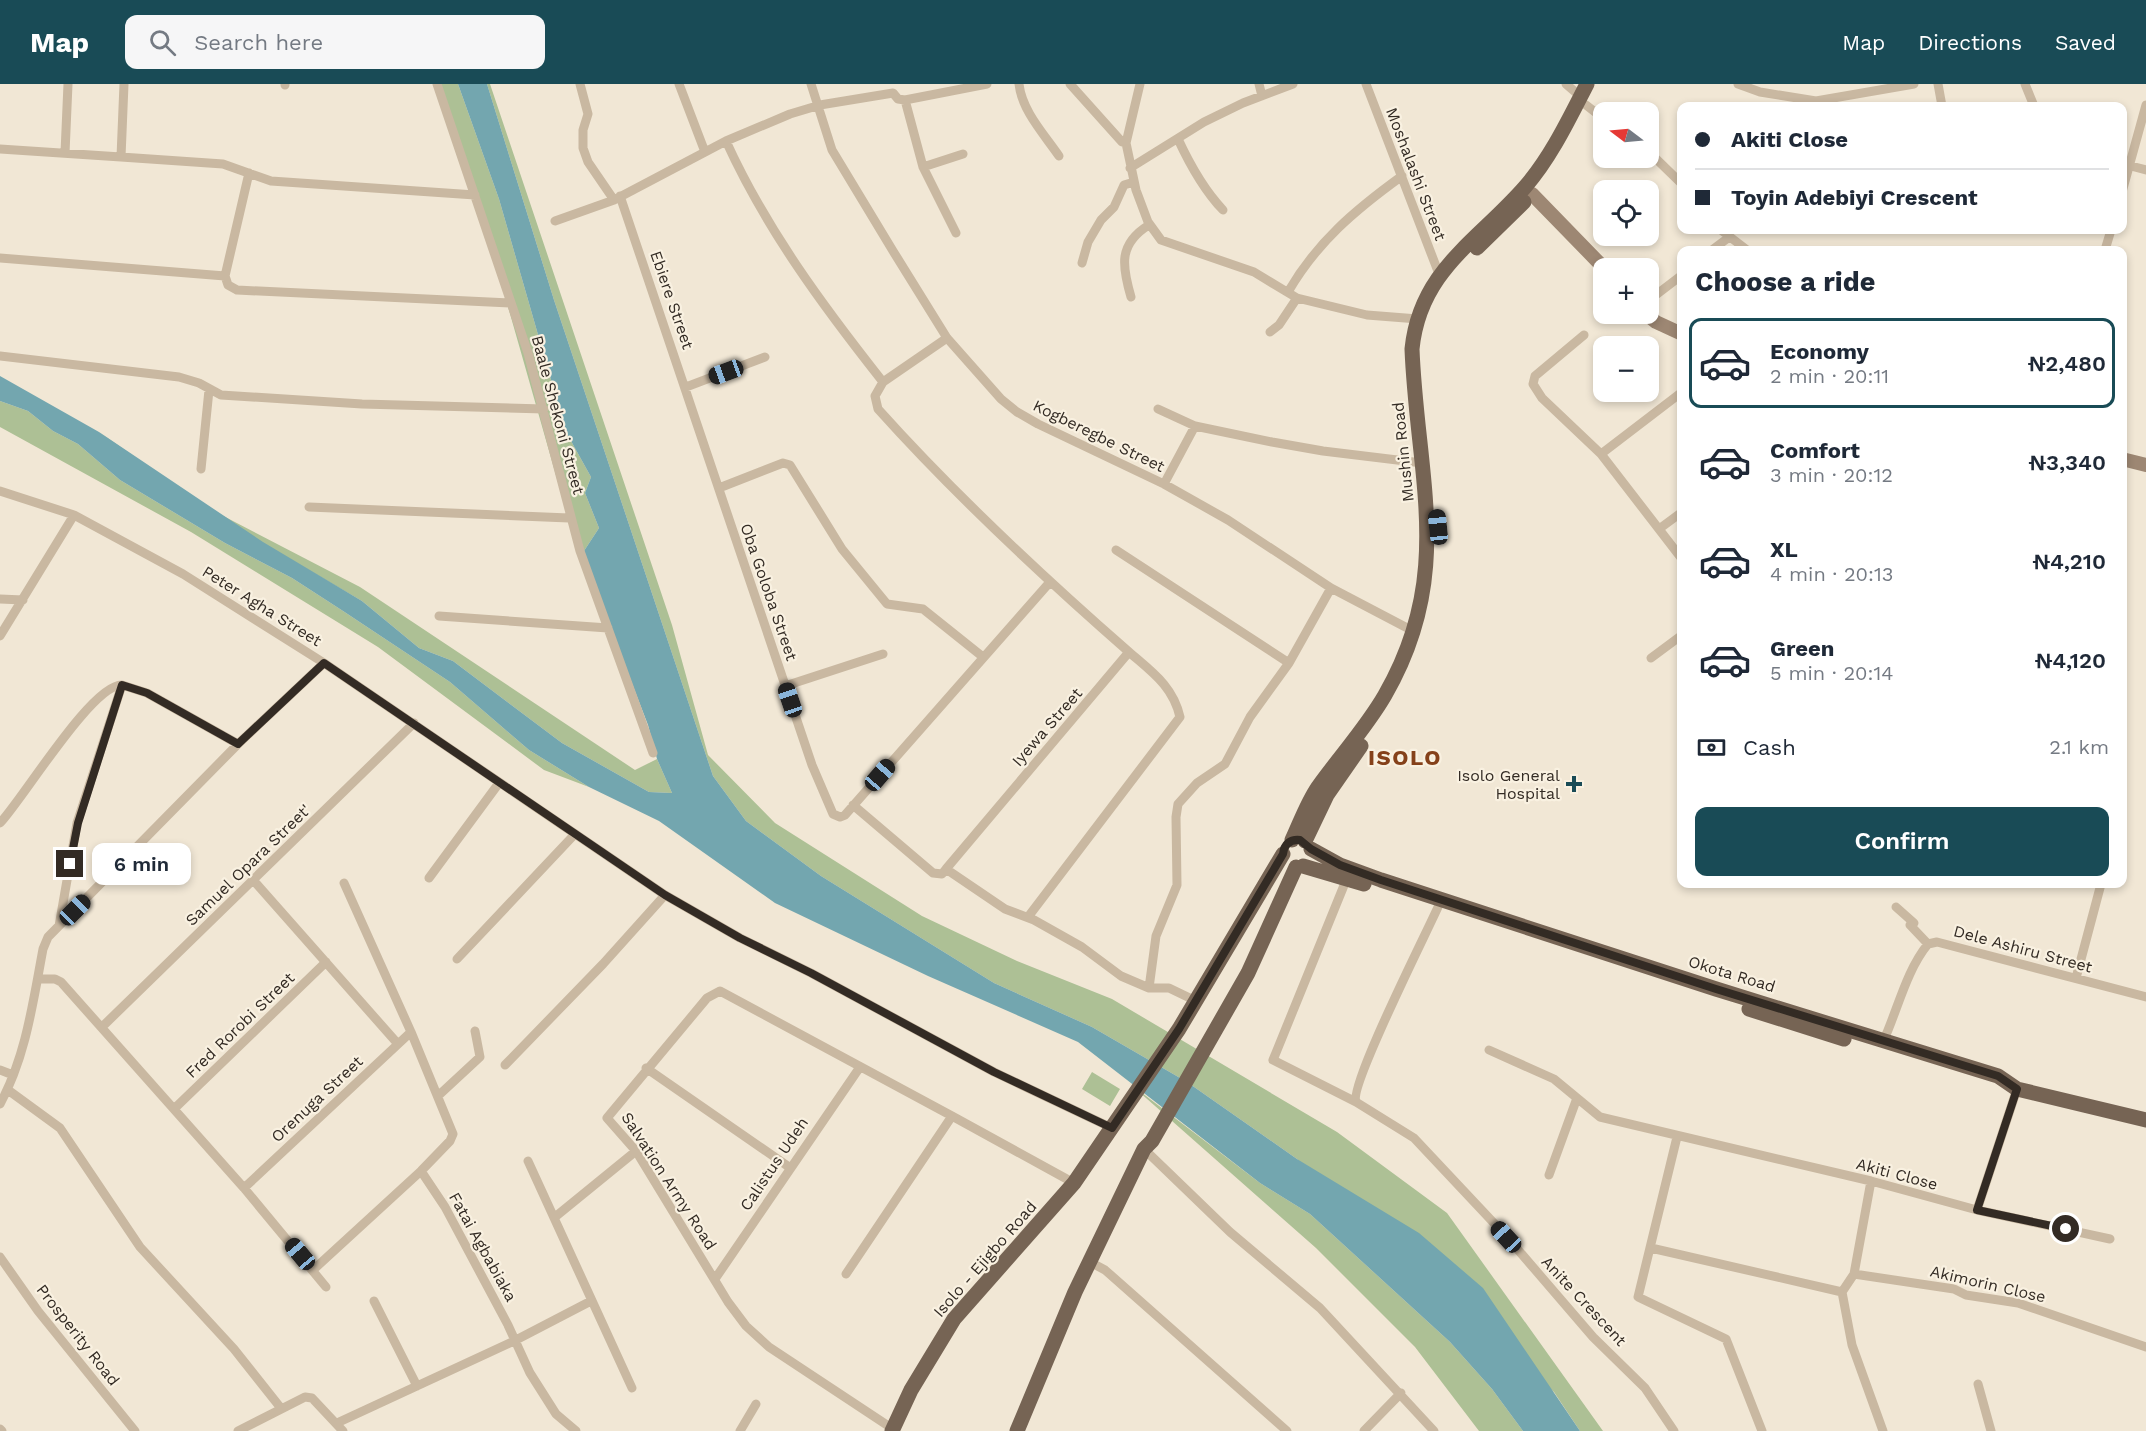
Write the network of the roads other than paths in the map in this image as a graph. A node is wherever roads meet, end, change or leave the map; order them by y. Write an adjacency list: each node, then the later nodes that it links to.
1 (68, 84): 33 (street)
2 (124, 84): 36 (street)
3 (437, 84): 48 (street, Baale Shekoni Street)
4 (580, 84): 49 (street, Ebiere Street)
5 (679, 84): 32 (street)
6 (811, 84): 26 (street, Kogberegbe Street)
7 (987, 84): 23 (street)
8 (1019, 84): 35 (street)
9 (1070, 84): 30 (street)
10 (1140, 84): 30 (street)
11 (1259, 84): 22 (street)
12 (1293, 84): 22 (street)
13 (1366, 84): 43 (street, Moshalashi Street)
14 (1566, 84): 21 (street)
15 (1597, 84): 21 (main road, Mushin Road)
16 (1738, 84): 17 (street)
17 (1914, 84)
18 (1938, 84): 24 (street)
19 (2025, 84): 25 (street)
20 (892, 88): 23 (street); 26 (street)
21 (1584, 95): 47 (main road, Mushin Road); 61 (main road, Mushin Road)
22 (1262, 96): 28 (street)
23 (904, 100): 39 (street)
24 (1941, 102)
25 (2032, 102)
26 (820, 105): 29 (street); 74 (street, Kogberegbe Street)
27 (2146, 105): 38 (street)
28 (1178, 139): 40 (street); 50 (street)
29 (726, 141): 32 (street); 77 (street)
30 (1126, 143): 40 (street)
31 (0, 149): 33 (street)
32 (705, 152): 49 (street)
33 (65, 153): 36 (street)
34 (963, 154): 39 (street)
35 (1059, 156)
36 (121, 157): 42 (street)
37 (1659, 162): 45 (street)
38 (2130, 166): 41 (street); 44 (street)
39 (923, 167): 53 (street)
40 (1131, 168): 46 (street)
41 (2146, 170)
42 (249, 173): 48 (street); 62 (street)
43 (1402, 176): 61 (street, Moshalashi Street); 64 (street)
44 (2127, 176)
45 (1677, 179)
46 (1134, 182): 52 (street); 60 (street)
47 (1532, 194): 59 (street); 124 (main road, Mushin Road)
48 (475, 195): 68 (street, Baale Shekoni Street)
49 (617, 198): 51 (street); 78 (street, Ebiere Street)
50 (1223, 210)
51 (555, 221)
52 (1149, 225): 64 (street); 66 (street)
53 (956, 233)
54 (1724, 234): 55 (street)
55 (1728, 238): 56 (street); 57 (street)
56 (1717, 246)
57 (1741, 246)
58 (0, 258): 62 (street)
59 (1594, 258)
60 (1082, 263)
61 (1439, 274): 69 (main road, Mushin Road)
62 (225, 276): 68 (street)
63 (1677, 279): 65 (street)
64 (1288, 292): 67 (street)
65 (1659, 293)
66 (1131, 297)
67 (1297, 298): 69 (street); 71 (street)
68 (510, 303): 81 (street, Baale Shekoni Street)
69 (1418, 319): 87 (main road, Mushin Road)
70 (1659, 323): 72 (street)
71 (1270, 332)
72 (1677, 332)
73 (1584, 335): 85 (street)
74 (947, 338): 77 (street); 90 (street, Kogberegbe Street)
75 (0, 356): 79 (street)
76 (765, 357): 78 (street)
77 (883, 382): 100 (street)
78 (686, 387): 83 (street, Ebiere Street)
79 (209, 390): 81 (street); 89 (street)
80 (1677, 396): 85 (street)
81 (543, 409): 96 (street, Baale Shekoni Street)
82 (1158, 409): 84 (street)
83 (694, 413): 91 (street, Oba Goloba Street)
84 (1195, 426): 87 (street); 90 (street)
85 (1601, 454): 97 (street)
86 (2127, 460): 88 (street)
87 (1422, 463): 106 (main road, Mushin Road)
88 (2145, 463)
89 (201, 469)
90 (1164, 484): 101 (street, Kogberegbe Street)
91 (719, 488): 111 (street); 116 (street, Oba Goloba Street)
92 (0, 491): 94 (street, Peter Agha Street)
93 (309, 507): 96 (street)
94 (74, 515): 103 (street); 113 (street, Peter Agha Street)
95 (1677, 516): 97 (street)
96 (569, 518): 105 (street, Baale Shekoni Street)
97 (1659, 529): 99 (street)
98 (1116, 550): 114 (street)
99 (1677, 552)
100 (1050, 582): 109 (street); 111 (street)
101 (1331, 588): 106 (street, Kogberegbe Street); 114 (street)
102 (0, 599): 103 (street)
103 (23, 600): 107 (street)
104 (439, 616): 105 (street)
105 (608, 628): 119 (street, Baale Shekoni Street)
106 (1413, 631): 124 (main road, Mushin Road)
107 (0, 636)
108 (1677, 639): 112 (street)
109 (1129, 652): 127 (street, Iyewa Street); 136 (street)
110 (883, 654): 116 (street)
111 (983, 657): 121 (street)
112 (1651, 658)
113 (324, 663): 117 (street, Peter Agha Street); 118 (street)
114 (1288, 663): 143 (street)
115 (122, 685): 118 (street); 122 (street); 137 (street)
116 (785, 686): 121 (street, Oba Goloba Street)
117 (414, 723): 120 (street, Peter Agha Street); 130 (street, Samuel Opara Street')
118 (238, 744): 137 (street)
119 (653, 753)
120 (499, 783): 123 (street, Peter Agha Street); 129 (street)
121 (853, 806): 127 (street)
122 (0, 824)
123 (574, 835): 133 (street, Peter Agha Street); 139 (street)
124 (1302, 843): 125 (main road); 126 (main road); 149 (main road, Okota Road)
125 (1283, 854): 126 (main road); 145 (main road)
126 (1300, 867): 128 (main road); 168 (main road)
127 (946, 869): 136 (street)
128 (1347, 878): 134 (main road); 161 (street, Anite Crescent)
129 (429, 879)
130 (254, 881): 140 (street); 146 (street, Samuel Opara Street')
131 (344, 883): 148 (street)
132 (2100, 888): 141 (street)
133 (665, 895): 152 (street); 166 (street, Peter Agha Street)
134 (1438, 907): 157 (main road); 161 (street)
135 (1896, 908): 138 (street)
136 (1028, 917): 143 (street)
137 (59, 926): 142 (street)
138 (1928, 944): 141 (street, Dele Ashiru Street); 149 (street, Dele Ashiru Street)
139 (457, 959)
140 (326, 962): 150 (street); 163 (street, Fred Rorobi Street)
141 (2076, 978): 144 (street, Dele Ashiru Street)
142 (38, 979): 146 (street); 156 (street)
143 (1149, 988): 145 (street)
144 (2146, 997)
145 (1196, 1001): 166 (main road, Isolo - Ejigbo Road)
146 (103, 1026): 163 (street)
147 (475, 1031): 159 (street)
148 (411, 1032): 150 (street, Orenuga Street); 159 (street)
149 (1883, 1042): 157 (main road, Okota Road)
150 (398, 1044): 176 (street, Orenuga Street)
151 (1489, 1050): 160 (street, Akiti Close)
152 (505, 1065)
153 (860, 1066): 154 (street, Salvation Army Road); 164 (street); 171 (street, Calistus Udeh)
154 (646, 1068): 169 (street, Salvation Army Road); 171 (street)
155 (0, 1070): 156 (street)
156 (14, 1075): 158 (street)
157 (2017, 1089): 165 (main road, Okota Road); 177 (street)
158 (8, 1090): 162 (street); 198 (street)
159 (439, 1095): 172 (street)
160 (1577, 1098): 167 (street, Akiti Close); 173 (street)
161 (1356, 1102): 209 (street, Anite Crescent)
162 (0, 1104)
163 (175, 1108): 176 (street)
164 (952, 1116): 175 (street); 184 (street)
165 (2146, 1120)
166 (1115, 1123): 175 (main road, Isolo - Ejigbo Road)
167 (1677, 1137): 174 (street, Akiti Close); 180 (street)
168 (1148, 1145): 182 (main road); 196 (street)
169 (636, 1151): 178 (street); 186 (street, Salvation Army Road)
170 (528, 1161): 178 (street)
171 (789, 1167): 186 (street, Calistus Udeh)
172 (421, 1171): 183 (street); 191 (street, Fatai Agbabiaka)
173 (1549, 1175)
174 (1870, 1181): 177 (street, Akiti Close); 185 (street)
175 (1074, 1183): 200 (main road, Isolo - Ejigbo Road)
176 (244, 1188): 183 (street)
177 (1977, 1210): 179 (street, Akiti Close)
178 (555, 1217): 190 (street)
179 (2110, 1239)
180 (1651, 1248): 188 (street); 210 (street)
181 (0, 1257): 201 (street, Prosperity Road)
182 (1090, 1262): 205 (main road); 206 (street)
183 (314, 1270): 187 (street)
184 (846, 1274)
185 (1854, 1274): 188 (street); 192 (street, Akimorin Close)
186 (715, 1279): 200 (street, Salvation Army Road)
187 (326, 1287)
188 (1842, 1292): 211 (street)
189 (374, 1300): 194 (street)
190 (591, 1301): 191 (street); 195 (street)
191 (514, 1341): 194 (street); 203 (street, Fatai Agbabiaka)
192 (2146, 1347)
193 (1978, 1384): 212 (street)
194 (417, 1386): 199 (street)
195 (632, 1388)
196 (1401, 1393): 207 (street); 208 (street)
197 (756, 1404): 204 (street)
198 (280, 1407): 199 (street); 202 (street)
199 (340, 1427)
200 (893, 1430)
201 (135, 1431)
202 (238, 1431)
203 (576, 1431)
204 (740, 1431)
205 (1017, 1431)
206 (1287, 1431)
207 (1364, 1431)
208 (1434, 1431)
209 (1674, 1431)
210 (1762, 1431)
211 (1883, 1431)
212 (1991, 1431)

